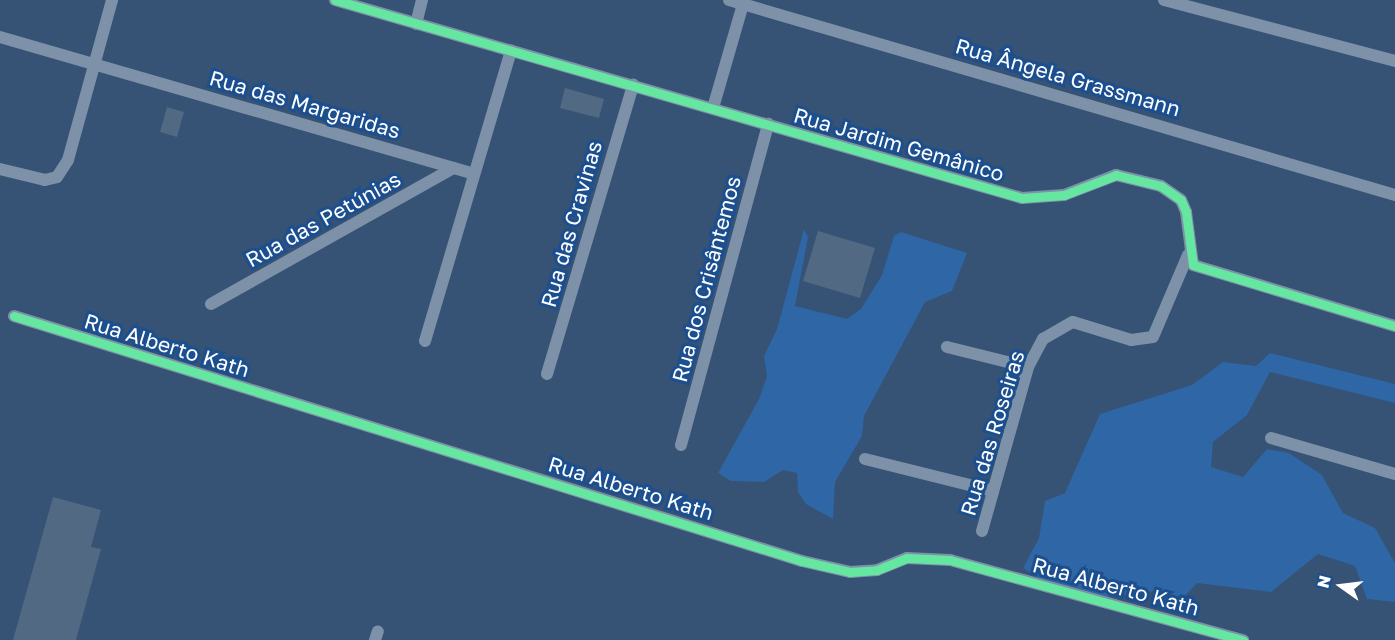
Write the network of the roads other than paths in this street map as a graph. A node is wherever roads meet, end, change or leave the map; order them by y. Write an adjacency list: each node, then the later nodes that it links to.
1 (112, 0): 11 (street)
2 (335, 0): 7 (street, Rua Jardim Gemânico)
3 (422, 0): 7 (street)
4 (729, 0): 6 (street, Rua Ângela Grassmann)
5 (1164, 0): 10 (street)
6 (743, 4): 13 (street); 18 (street, Rua Ângela Grassmann)
7 (416, 24): 9 (street, Rua Jardim Gemânico)
8 (0, 37): 11 (street, Rua das Margaridas)
9 (511, 50): 12 (street, Rua Jardim Gemânico); 17 (street)
10 (1395, 61)
11 (94, 62): 15 (street, Rua das Margaridas); 16 (street)
12 (633, 85): 13 (street, Rua Jardim Gemânico); 26 (street, Rua das Cravinas)
13 (713, 108): 14 (street, Rua Jardim Gemânico)
14 (768, 124): 19 (street, Rua Jardim Gemânico); 28 (street, Rua dos Crisântemos)
15 (453, 168): 17 (street, Rua das Margaridas); 20 (street, Rua das Petúnias)
16 (0, 169)
17 (474, 174): 23 (street)
18 (1395, 195)
19 (1188, 255): 22 (street); 25 (street, Rua das Roseiras)
20 (211, 304)
21 (14, 316): 33 (street, Rua Alberto Kath)
22 (1395, 326)
23 (425, 341)
24 (947, 347): 25 (street)
25 (1028, 367): 31 (street, Rua das Roseiras)
26 (547, 374)
27 (1271, 438): 30 (street)
28 (681, 445)
29 (865, 459): 31 (street)
30 (1395, 474)
31 (993, 491): 32 (street, Rua das Roseiras)
32 (982, 531)
33 (1243, 640)

